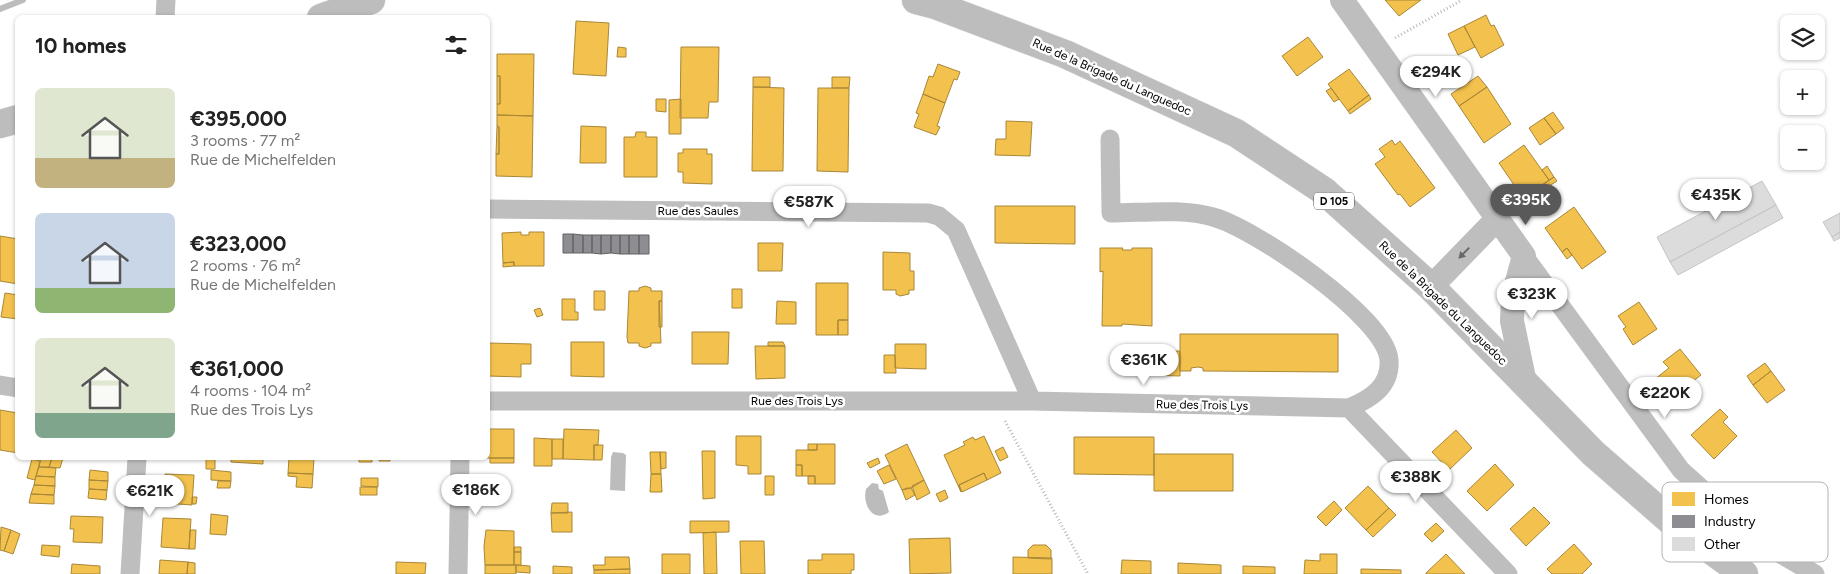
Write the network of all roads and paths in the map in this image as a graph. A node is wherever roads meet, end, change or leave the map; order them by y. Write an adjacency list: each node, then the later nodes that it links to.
1 (166, 0): 6 (street)
2 (371, 0): 7 (main road)
3 (916, 0): 15 (main road, Rue de la Brigade du Languedoc / D 105)
4 (1342, 0): 8 (street)
5 (1462, 0): 8 (path)
6 (165, 15)
7 (329, 15)
8 (1377, 49): 13 (street)
9 (15, 119): 10 (main road)
10 (0, 124)
11 (1110, 139): 22 (street, Rue des Trois Lys)
12 (490, 209): 19 (street, Rue des Saules)
13 (1497, 219): 14 (street); 15 (street, one-way to 15)
14 (1524, 256): 16 (street); 25 (street)
15 (1430, 287): 16 (main road, Rue de la Brigade du Languedoc / D 105)
16 (1525, 383): 26 (main road, Rue de la Brigade du Languedoc / D 105)
17 (0, 385): 18 (street)
18 (15, 388)
19 (1032, 400): 21 (street, Rue des Trois Lys); 22 (street, Rue des Trois Lys)
20 (490, 401): 21 (street, Rue des Trois Lys)
21 (994, 401): 31 (path)
22 (1349, 408): 32 (street)
23 (137, 460): 29 (street)
24 (460, 460): 30 (street)
25 (1694, 482)
26 (1662, 513)
27 (1727, 562): 33 (main road, Rue de la Brigade du Languedoc / D 105)
28 (1794, 562): 34 (street)
29 (130, 574)
30 (458, 574)
31 (1088, 574)
32 (1508, 574)
33 (1744, 574)
34 (1815, 574)

